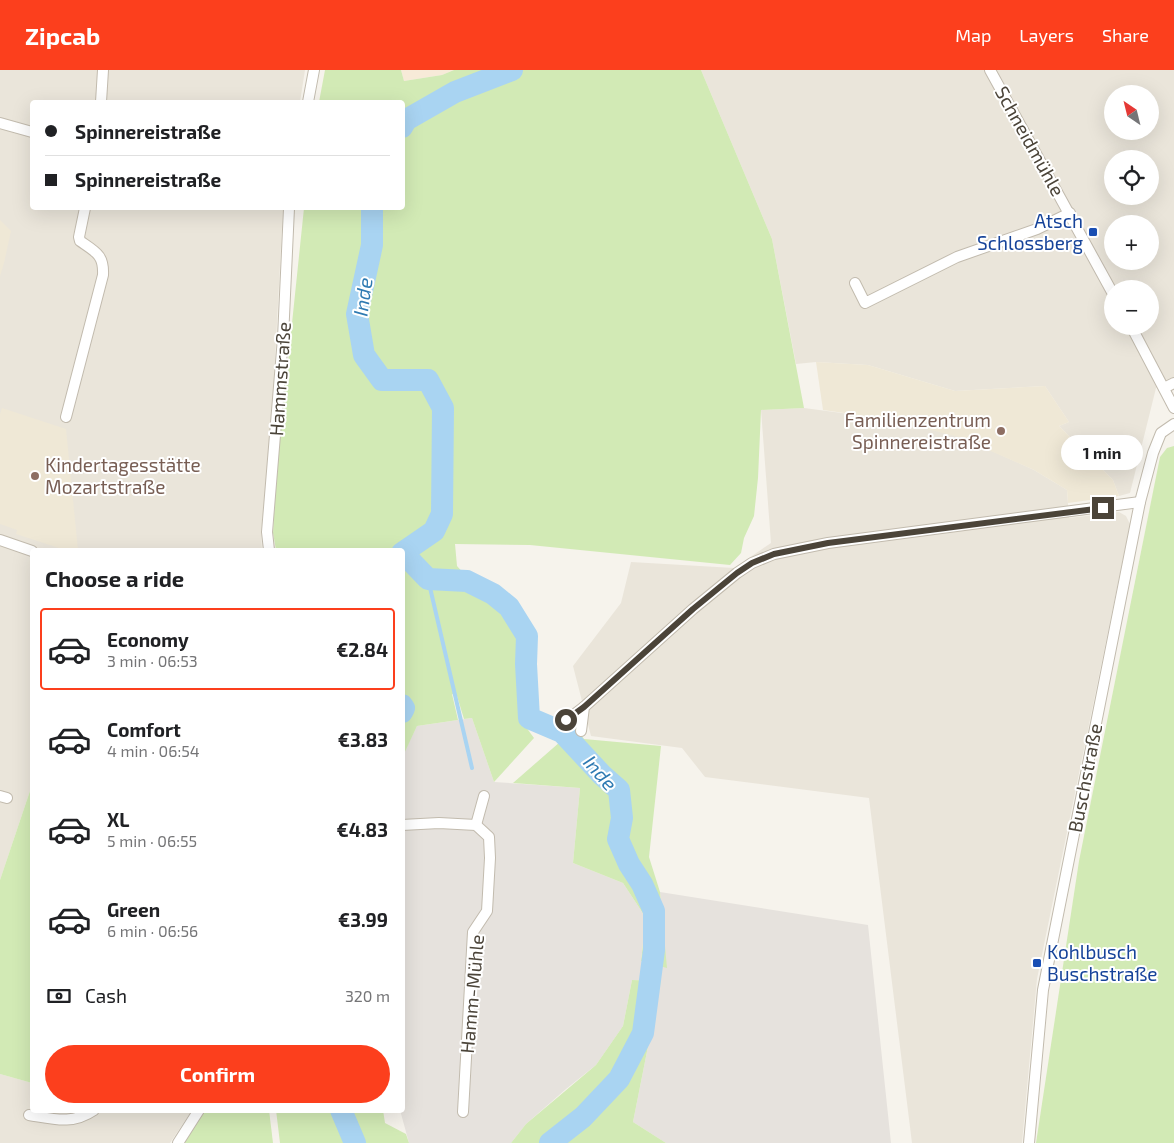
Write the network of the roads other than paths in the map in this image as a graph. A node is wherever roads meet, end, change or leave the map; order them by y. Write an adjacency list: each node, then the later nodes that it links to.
1 (103, 70): 4 (street)
2 (314, 70): 5 (street)
3 (990, 70): 10 (street, Schneidmühle)
4 (101, 100)
5 (308, 100)
6 (0, 123): 7 (street)
7 (30, 131)
8 (85, 210): 16 (street)
9 (287, 210): 20 (street, Hammstraße)
10 (1070, 213): 11 (street, Schneidmühle); 12 (street)
11 (1106, 280)
12 (856, 284)
13 (1137, 335): 14 (street)
14 (1169, 385): 15 (street)
15 (1174, 408)
16 (66, 416)
17 (1174, 424): 18 (street, Buschstraße)
18 (1140, 502): 22 (street); 33 (street, Buschstraße)
19 (0, 540): 21 (street)
20 (268, 548)
21 (30, 550)
22 (584, 707): 23 (street); 24 (street)
23 (566, 720)
24 (581, 731)
25 (484, 796): 27 (street)
26 (405, 825): 27 (street)
27 (476, 825): 28 (street, Hamm-Mühle)
28 (463, 1112)
29 (90, 1113): 31 (street)
30 (198, 1113): 32 (street)
31 (29, 1115)
32 (178, 1143)
33 (1029, 1143)

